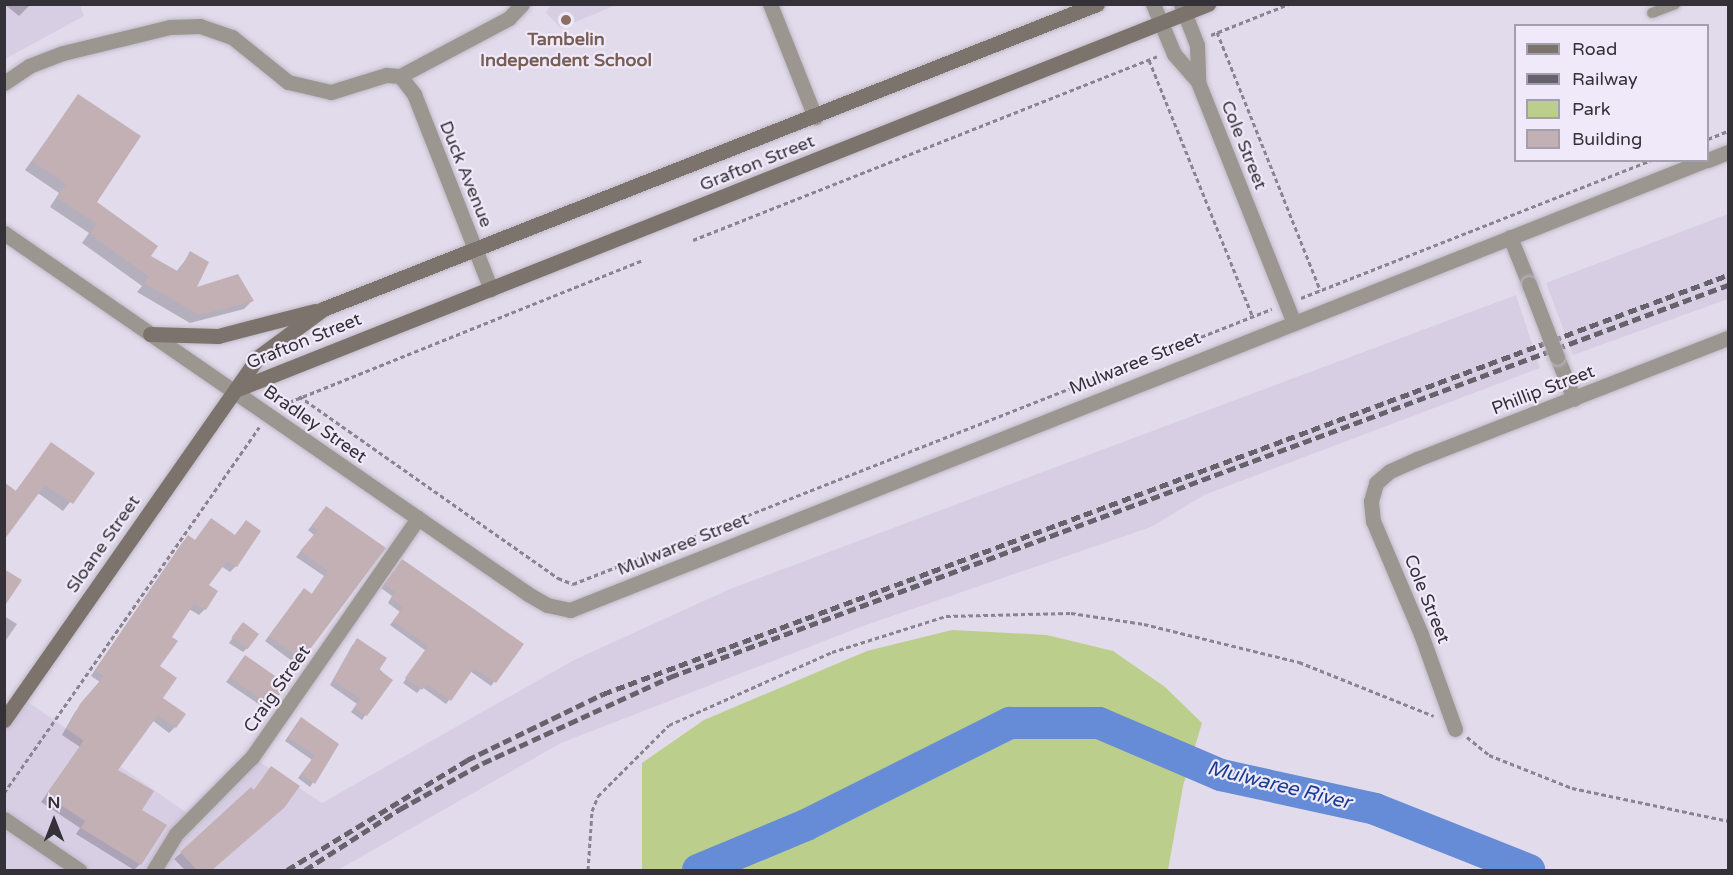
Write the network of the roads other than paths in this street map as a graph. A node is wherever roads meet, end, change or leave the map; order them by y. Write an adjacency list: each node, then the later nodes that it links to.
1 (522, 4): 10 (street)
2 (770, 4): 13 (street)
3 (1096, 4): 13 (street, Grafton Street)
4 (1153, 4): 9 (street, Cole Street)
5 (1208, 4): 7 (street, Grafton Street)
6 (1675, 4): 8 (lane)
7 (1183, 9): 9 (street, Grafton Street); 11 (street, Cole Street)
8 (1652, 13)
9 (1161, 23): 11 (street, Cole Street); 20 (street, Grafton Street)
10 (400, 76): 12 (street); 19 (street, Duck Avenue)
11 (1198, 82): 22 (street, Cole Street)
12 (4, 83)
13 (815, 117): 19 (street, Grafton Street)
14 (1728, 152): 15 (street, Mulwaree Street)
15 (1709, 159)
16 (1702, 162): 18 (street, Mulwaree Street)
17 (4, 233): 23 (street, Bradley Street)
18 (1510, 237): 22 (street, Mulwaree Street); 26 (street, bridge)
19 (476, 252): 20 (street, Duck Avenue); 21 (street, Grafton Street)
20 (491, 289): 25 (street, Grafton Street)
21 (323, 309): 23 (street); 25 (street, Grafton Street)
22 (1293, 321): 29 (street, Mulwaree Street)
23 (150, 334): 25 (street, Bradley Street)
24 (1728, 338): 26 (street, Phillip Street)
25 (234, 390): 28 (street, Bradley Street); 30 (street, Sloane Street)
26 (1574, 399): 27 (street, Phillip Street)
27 (1376, 483): 31 (street, Cole Street)
28 (418, 518): 29 (street, Bradley Street); 34 (street, Craig Street)
29 (579, 607)
30 (4, 720)
31 (1455, 729)
32 (4, 819): 33 (street)
33 (79, 870)
34 (154, 870)

